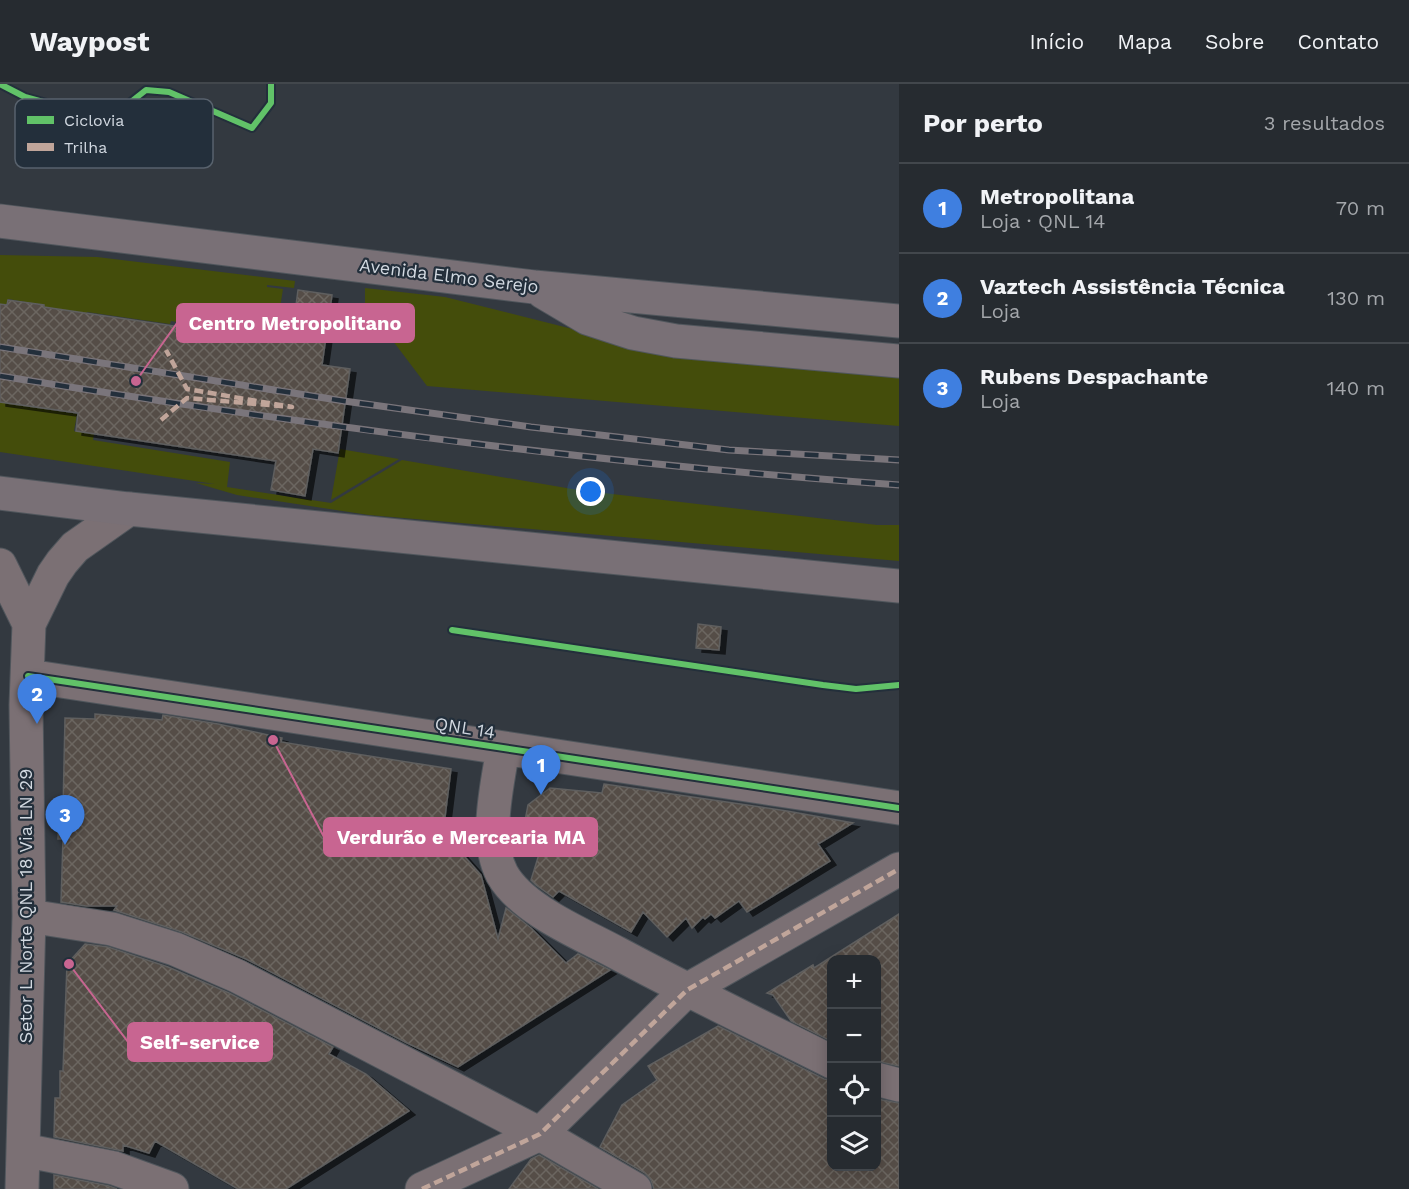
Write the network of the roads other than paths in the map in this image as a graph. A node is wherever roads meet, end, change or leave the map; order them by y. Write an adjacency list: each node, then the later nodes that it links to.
1 (0, 221): 2 (main road, Avenida Elmo Serejo)
2 (534, 287): 3 (main road, Avenida Elmo Serejo); 4 (main road)
3 (899, 321)
4 (899, 361)
5 (4, 492): 6 (main road)
6 (129, 509): 8 (main road); 9 (street)
7 (0, 565): 9 (street)
8 (899, 586)
9 (29, 624): 10 (street, Setor L Norte QNL 18 Via LN 29)
10 (28, 676): 11 (street, QNL 14); 14 (street, Setor L Norte QNL 18 Via LN 29)
11 (502, 749): 12 (street, QNL 14); 15 (street)
12 (899, 808)
13 (899, 869): 15 (street)
14 (29, 916): 19 (street); 20 (street, Setor L Norte QNL 18 Via LN 29)
15 (687, 990): 16 (street); 19 (street)
16 (827, 1060)
17 (881, 1080): 18 (street)
18 (899, 1085)
19 (540, 1134): 23 (street); 24 (street)
20 (23, 1150): 21 (street, Setor L Norte QNL 18 Via LN 29); 22 (street)
21 (22, 1189)
22 (172, 1189)
23 (422, 1189)
24 (635, 1189)

